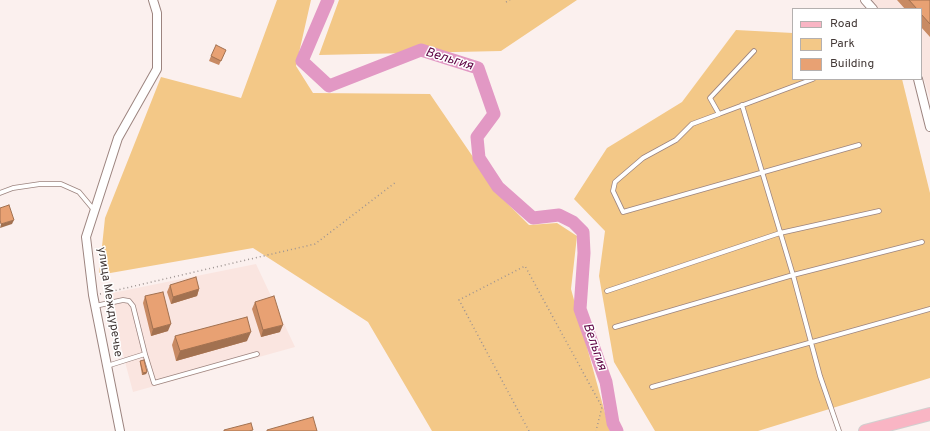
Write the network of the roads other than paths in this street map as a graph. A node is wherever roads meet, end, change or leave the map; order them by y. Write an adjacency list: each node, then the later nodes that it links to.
1 (153, 0): 13 (street, улица Междуречье)
2 (865, 0): 3 (street)
3 (872, 8)
4 (754, 51): 8 (lane)
5 (811, 80): 7 (lane)
6 (918, 80): 9 (street)
7 (742, 106): 8 (lane); 11 (lane)
8 (719, 114): 11 (lane)
9 (930, 127)
10 (858, 145): 11 (lane)
11 (762, 173): 15 (lane)
12 (0, 193): 13 (lane)
13 (95, 210): 19 (street, улица Междуречье)
14 (879, 211): 15 (lane)
15 (780, 234): 17 (lane); 18 (lane)
16 (922, 242): 17 (lane)
17 (793, 275): 21 (lane); 22 (lane)
18 (607, 291)
19 (94, 306): 23 (lane); 25 (street, улица Междуречье)
20 (930, 309): 22 (lane)
21 (615, 327)
22 (811, 342): 26 (lane); 29 (lane)
23 (145, 354): 24 (lane); 25 (lane)
24 (257, 354)
25 (107, 366): 28 (street, улица Междуречье)
26 (652, 387)
27 (930, 414): 30 (main road)
28 (120, 431)
29 (839, 431)
30 (865, 431)

